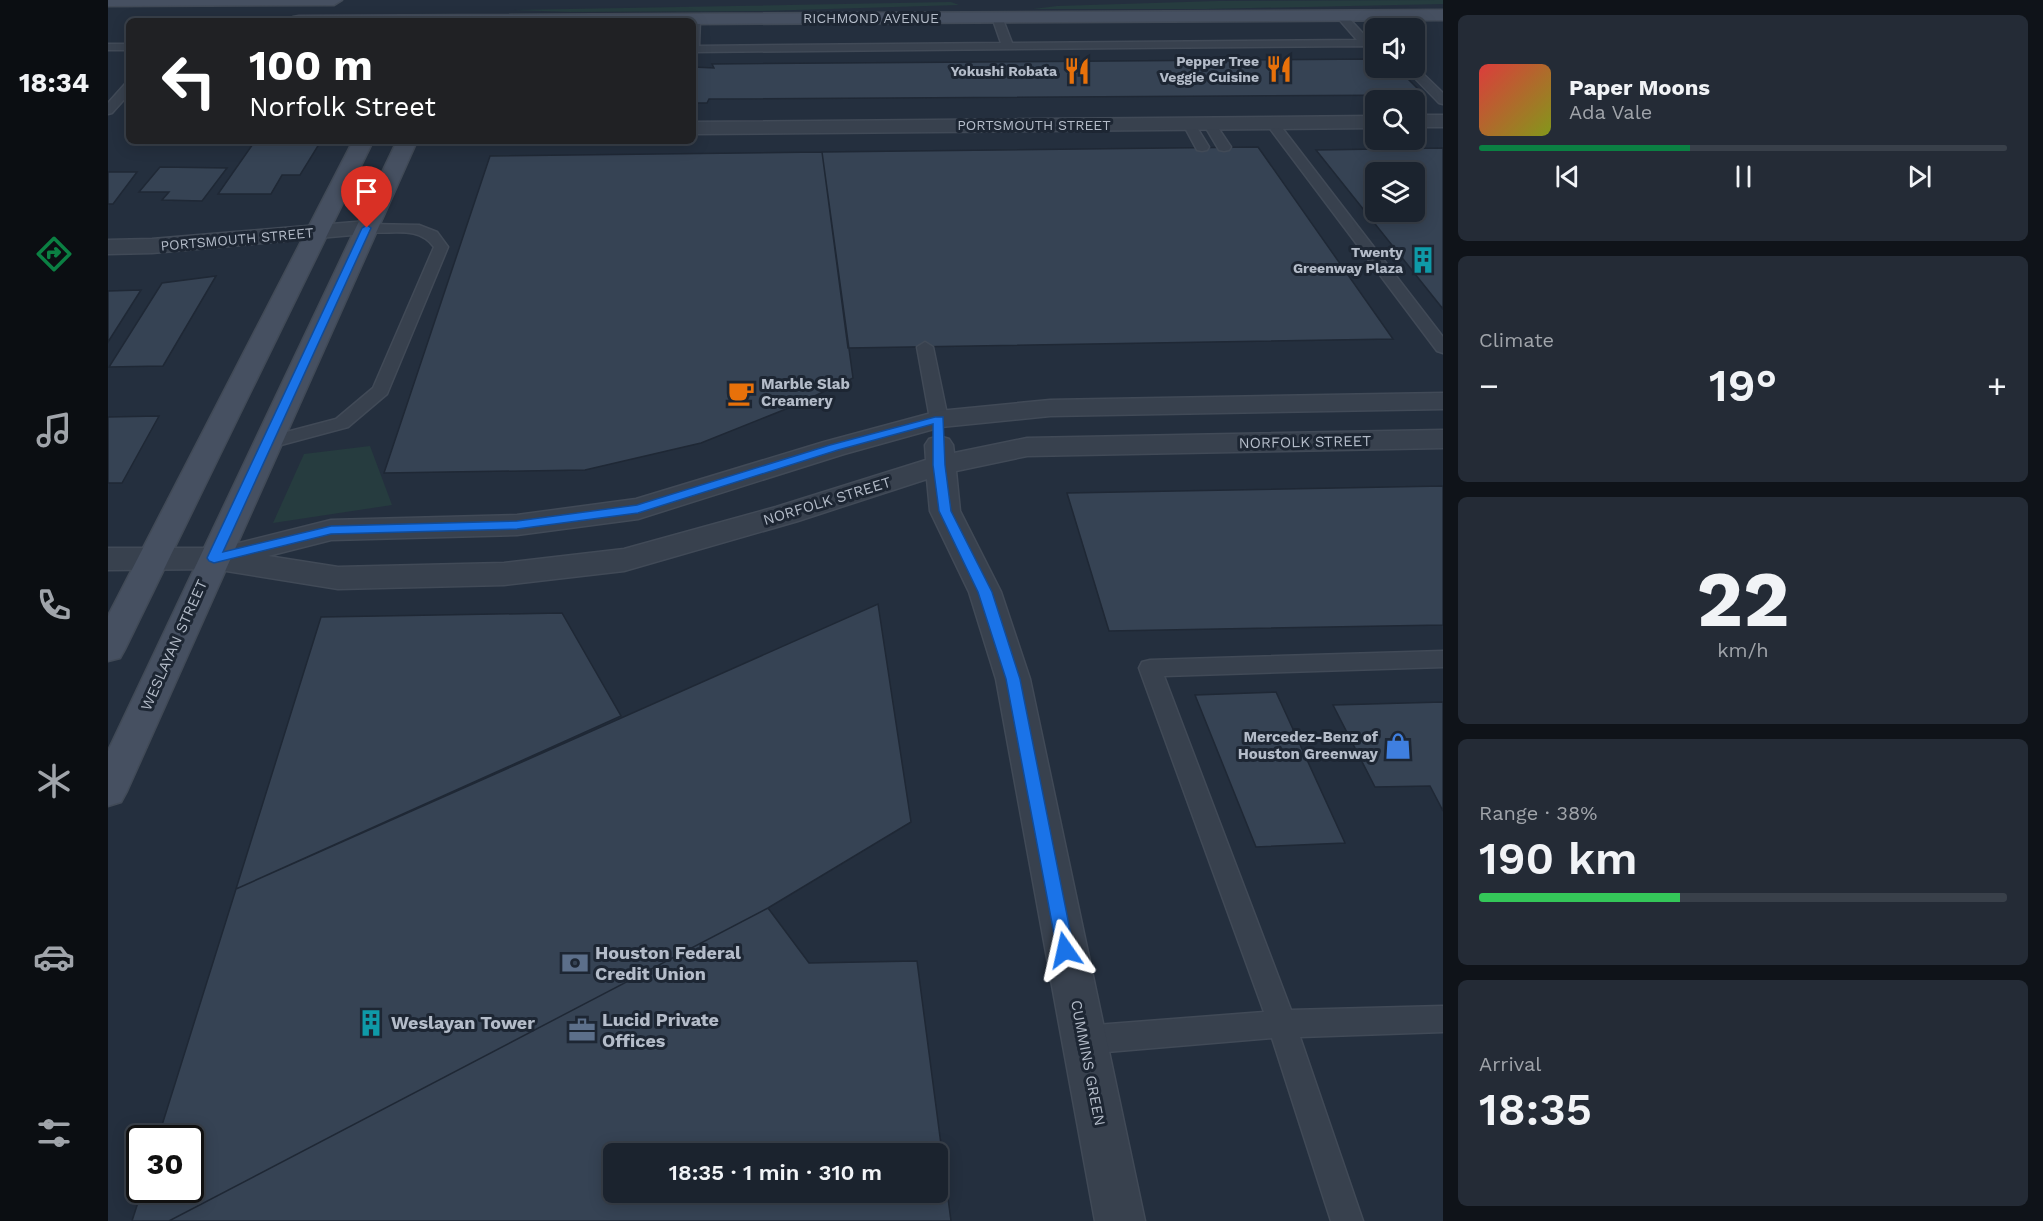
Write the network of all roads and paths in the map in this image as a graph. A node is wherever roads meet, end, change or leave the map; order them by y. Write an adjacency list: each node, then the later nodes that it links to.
1 (251, 0): 2 (main road); 7 (main road)
2 (352, 0)
3 (434, 0): 13 (main road)
4 (466, 0): 14 (main road)
5 (988, 0): 12 (main road)
6 (108, 1): 7 (main road)
7 (146, 1)
8 (1443, 10): 11 (main road)
9 (1443, 15): 11 (main road, RICHMOND AVENUE)
10 (1341, 16): 11 (main road, RICHMOND AVENUE); 12 (main road, RICHMOND AVENUE); 16 (lane)
11 (1403, 16)
12 (997, 17): 15 (main road, RICHMOND AVENUE); 18 (lane)
13 (425, 18)
14 (458, 18)
15 (694, 18)
16 (1365, 39)
17 (1365, 45): 18 (lane)
18 (1008, 46): 21 (lane)
19 (108, 47): 20 (lane)
20 (126, 47)
21 (696, 49)
22 (1422, 78): 24 (lane)
23 (126, 90): 25 (lane)
24 (1443, 100)
25 (108, 110)
26 (1425, 121): 27 (street)
27 (1443, 121)
28 (1365, 122): 30 (street, PORTSMOUTH STREET)
29 (1209, 123): 30 (street, PORTSMOUTH STREET); 31 (street, PORTSMOUTH STREET); 36 (lane)
30 (1272, 123): 41 (lane)
31 (1188, 124): 32 (street, PORTSMOUTH STREET); 35 (lane)
32 (696, 128)
33 (362, 144): 38 (main road)
34 (406, 144): 37 (main road, WESLAYAN STREET)
35 (1202, 147)
36 (1224, 147)
37 (367, 228): 38 (street, PORTSMOUTH STREET); 45 (main road, WESLAYAN STREET); 45 (lane)
38 (318, 232): 39 (street, PORTSMOUTH STREET); 47 (main road)
39 (108, 247)
40 (925, 346): 43 (lane)
41 (1443, 348)
42 (1443, 401): 43 (street, NORFOLK STREET)
43 (939, 419): 46 (street, CUMMINS GREEN); 48 (street, NORFOLK STREET)
44 (1443, 439): 46 (street, NORFOLK STREET)
45 (266, 443): 48 (main road, WESLAYAN STREET)
46 (939, 465): 48 (street, NORFOLK STREET); 55 (street, CUMMINS GREEN)
47 (155, 558): 48 (street, NORFOLK STREET); 49 (street, NORFOLK STREET); 50 (main road)
48 (214, 558): 52 (main road, WESLAYAN STREET)
49 (108, 559)
50 (108, 649)
51 (1443, 659): 54 (lane)
52 (108, 791)
53 (1442, 1022): 54 (lane)
54 (1282, 1024): 55 (lane); 57 (lane)
55 (1083, 1040): 56 (street, CUMMINS GREEN)
56 (1120, 1221)
57 (1347, 1221)

